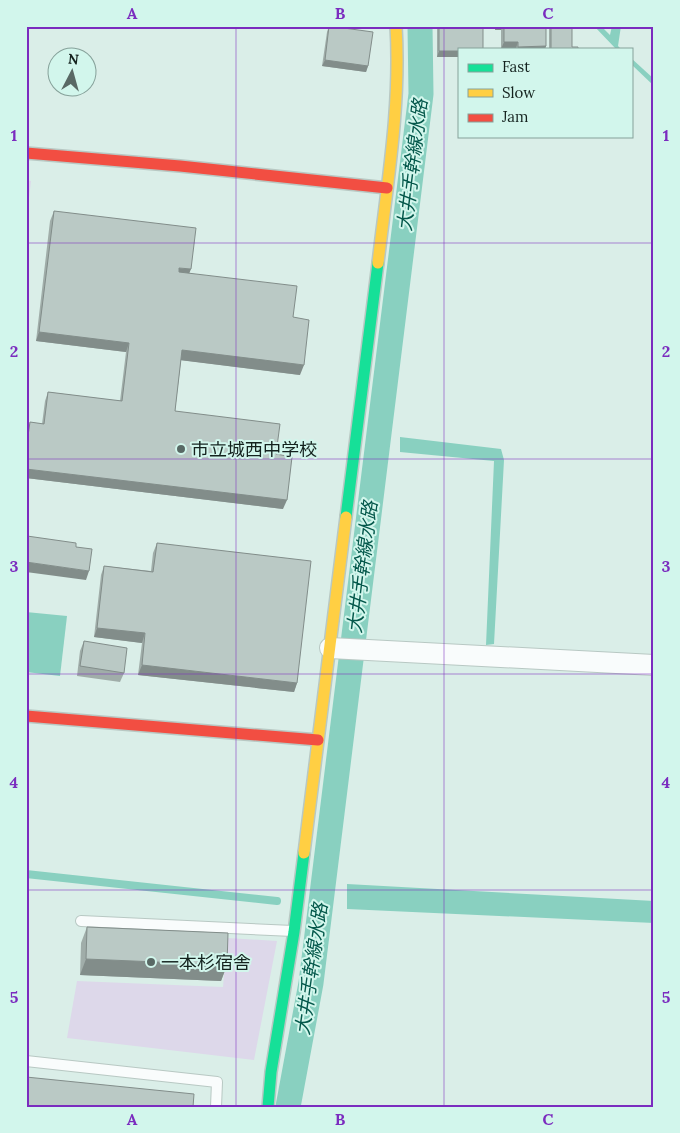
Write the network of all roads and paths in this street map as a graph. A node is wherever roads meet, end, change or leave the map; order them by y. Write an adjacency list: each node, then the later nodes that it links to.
1 (396, 26): 3 (street)
2 (26, 153): 3 (street)
3 (387, 188): 4 (street)
4 (335, 648): 5 (street); 7 (street)
5 (654, 665)
6 (26, 716): 7 (street)
7 (318, 740): 9 (street)
8 (81, 921): 9 (lane)
9 (294, 932): 12 (street)
10 (26, 1061): 11 (lane)
11 (216, 1107)
12 (268, 1107)

